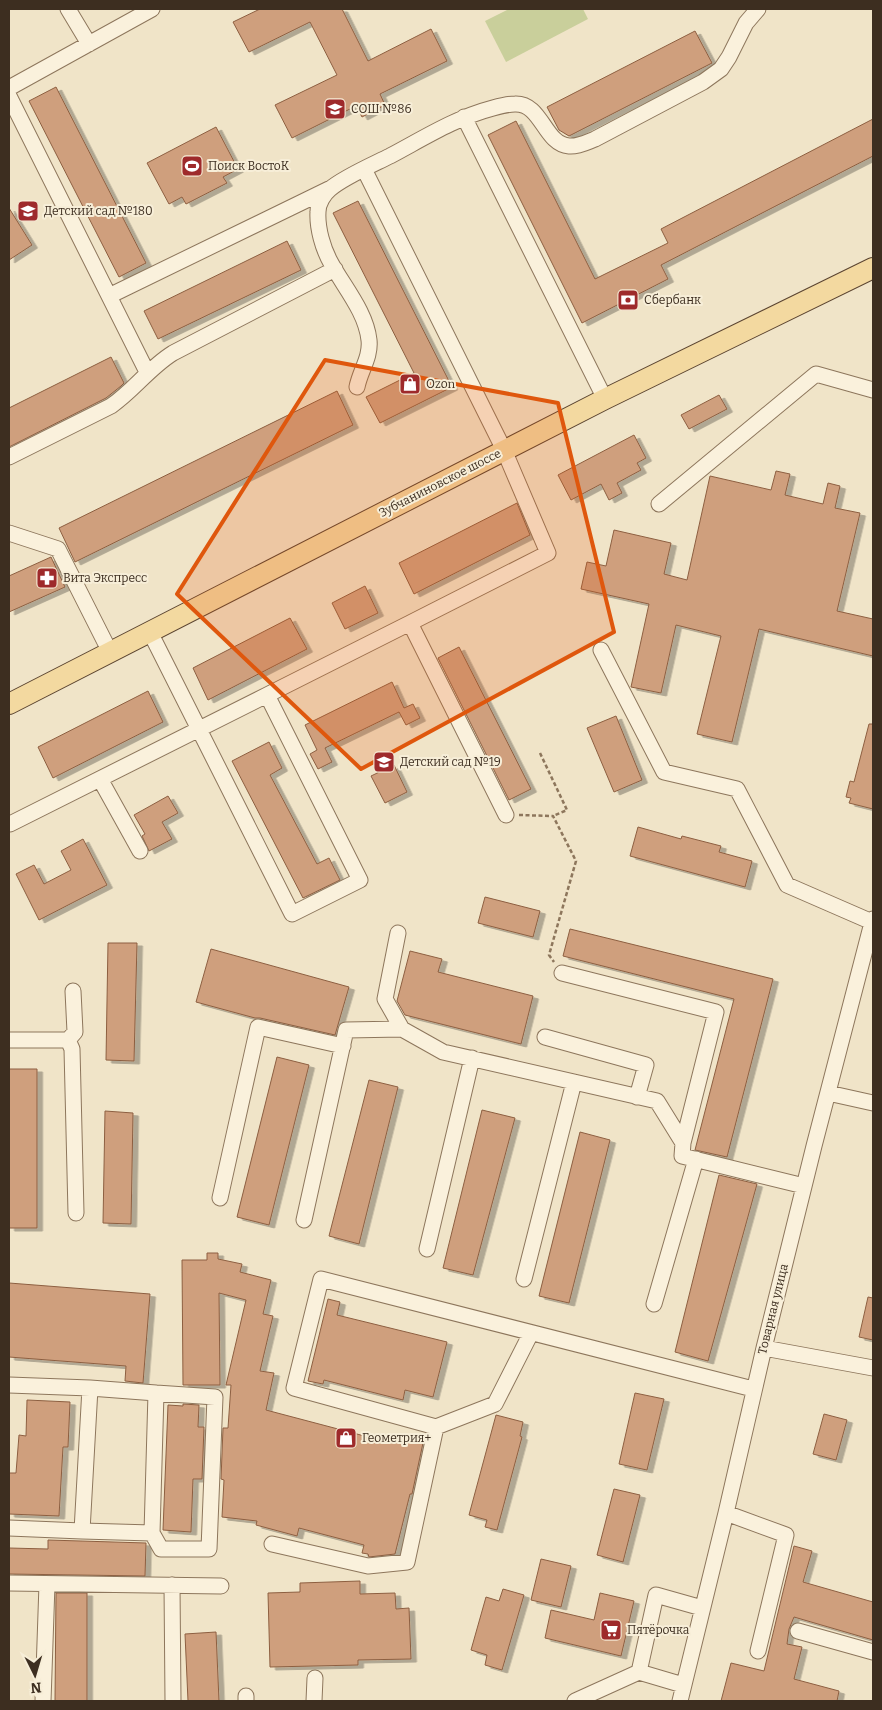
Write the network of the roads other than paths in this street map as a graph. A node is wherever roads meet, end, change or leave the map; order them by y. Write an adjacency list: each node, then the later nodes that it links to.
1 (68, 9): 4 (street)
2 (152, 9): 4 (street)
3 (758, 9): 7 (street)
4 (89, 44): 5 (street)
5 (9, 88)
6 (9, 96): 12 (street)
7 (464, 117): 8 (street); 16 (street)
8 (364, 169): 9 (street); 17 (street)
9 (330, 189): 11 (street); 12 (street)
10 (873, 268): 16 (main road, Зубчаниновское шоссе)
11 (335, 269): 13 (street); 14 (street)
12 (109, 296): 13 (street)
13 (147, 372): 18 (street)
14 (357, 387)
15 (873, 390): 19 (street)
16 (605, 399): 17 (main road, Зубчаниновское шоссе)
17 (504, 450): 21 (street); 22 (main road, Зубчаниновское шоссе)
18 (9, 457)
19 (658, 504)
20 (9, 533): 24 (street)
21 (410, 623): 25 (street); 29 (street)
22 (150, 632): 24 (main road, Зубчаниновское шоссе); 27 (street)
23 (601, 650): 32 (street)
24 (110, 652): 26 (main road, Зубчаниновское шоссе)
25 (267, 695): 27 (street); 27 (street)
26 (9, 704)
27 (199, 729): 28 (street)
28 (100, 778): 30 (street); 31 (street)
29 (506, 815)
30 (10, 824)
31 (140, 851)
32 (873, 921): 43 (street, Товарная улица)
33 (398, 933): 36 (street)
34 (562, 973): 46 (street)
35 (73, 990): 39 (street)
36 (402, 1030): 40 (street); 41 (street)
37 (545, 1037): 44 (street)
38 (9, 1040): 39 (street)
39 (68, 1040): 50 (street)
40 (343, 1046): 49 (street); 51 (street)
41 (472, 1058): 42 (street); 52 (street)
42 (574, 1082): 44 (street); 53 (street)
43 (828, 1093): 45 (street); 48 (street, Товарная улица)
44 (637, 1097): 46 (street)
45 (873, 1103)
46 (683, 1144): 47 (street)
47 (696, 1159): 48 (street); 54 (street)
48 (804, 1186): 56 (street, Товарная улица)
49 (220, 1198)
50 (76, 1213)
51 (304, 1220)
52 (427, 1249)
53 (524, 1279)
54 (654, 1304)
55 (531, 1333): 60 (street); 62 (street); 62 (street)
56 (764, 1348): 57 (street); 60 (street, Товарная улица)
57 (873, 1368)
58 (9, 1385): 59 (street)
59 (90, 1388): 61 (street); 65 (street)
60 (753, 1389): 63 (street, Товарная улица)
61 (156, 1394): 66 (street); 66 (street)
62 (436, 1427): 67 (street)
63 (726, 1513): 72 (street, Товарная улица); 74 (street)
64 (9, 1528): 65 (street)
65 (82, 1531): 66 (street)
66 (152, 1533)
67 (272, 1544)
68 (9, 1583): 69 (street)
69 (47, 1584): 70 (street); 79 (street)
70 (172, 1585): 71 (street); 80 (street)
71 (222, 1586)
72 (702, 1608): 76 (street); 78 (street, Товарная улица)
73 (798, 1631): 75 (street)
74 (758, 1651)
75 (873, 1652)
76 (639, 1672): 78 (street); 82 (street)
77 (315, 1678): 81 (street)
78 (683, 1685): 83 (street, Товарная улица)
79 (44, 1701)
80 (174, 1701)
81 (314, 1701)
82 (575, 1701)
83 (680, 1701)

